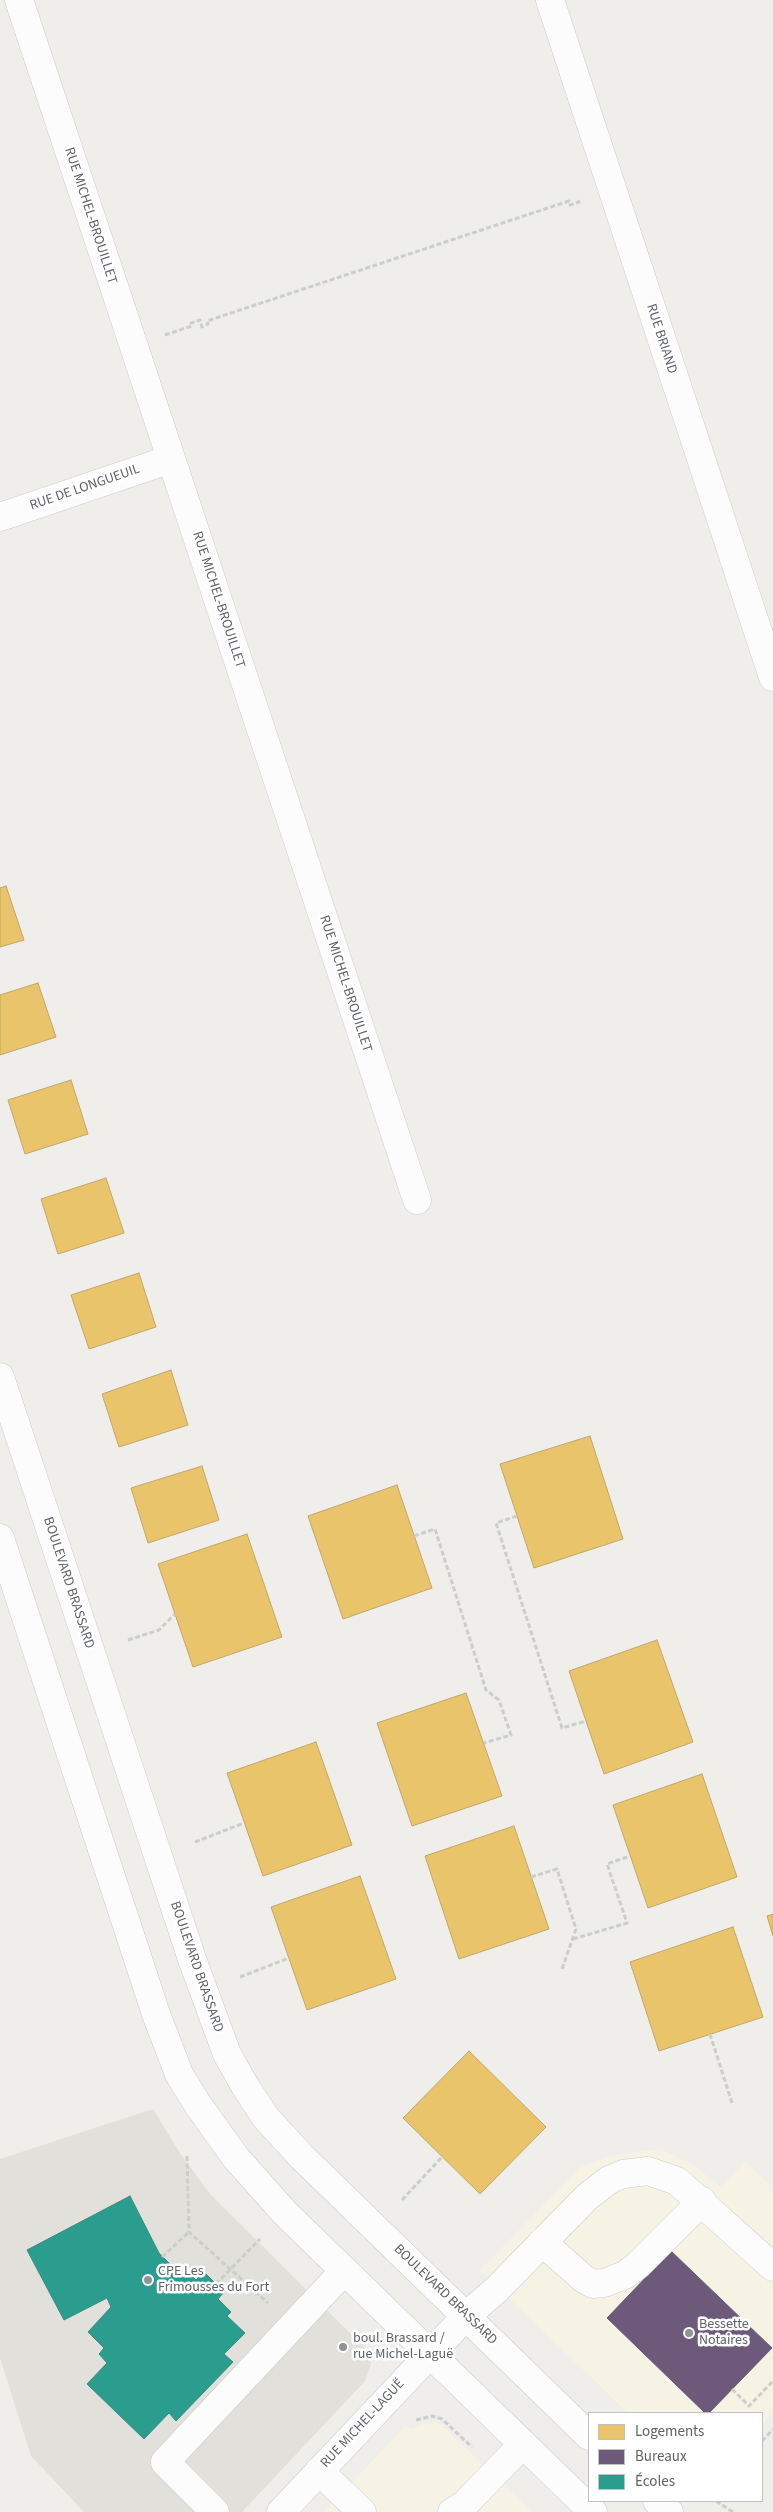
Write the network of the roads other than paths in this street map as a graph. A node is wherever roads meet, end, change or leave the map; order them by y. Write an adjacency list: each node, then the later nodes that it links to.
1 (19, 0): 3 (street, RUE MICHEL-BROUILLET)
2 (550, 0): 5 (street, RUE BRIAND)
3 (171, 459): 4 (street, RUE DE LONGUEUIL); 6 (street, RUE MICHEL-BROUILLET)
4 (0, 517)
5 (773, 677)
6 (417, 1200)
7 (0, 1377): 13 (street, BOULEVARD BRASSARD)
8 (0, 1538): 12 (street)
9 (702, 2201): 10 (street, RUE MICHEL-LAGUË); 10 (street); 11 (street, RUE MICHEL-LAGUË)
10 (542, 2242): 13 (street, RUE MICHEL-LAGUË)
11 (773, 2267)
12 (344, 2271): 14 (street); 19 (street)
13 (466, 2316): 14 (street, RUE MICHEL-LAGUË); 15 (street, BOULEVARD BRASSARD)
14 (430, 2353): 16 (street); 17 (street, RUE MICHEL-LAGUË)
15 (588, 2435)
16 (523, 2444): 22 (street); 23 (street)
17 (319, 2471): 20 (street, RUE MICHEL-LAGUË); 21 (street)
18 (657, 2502): 24 (street)
19 (215, 2512)
20 (281, 2512)
21 (362, 2512)
22 (452, 2512)
23 (593, 2512)
24 (668, 2512)

